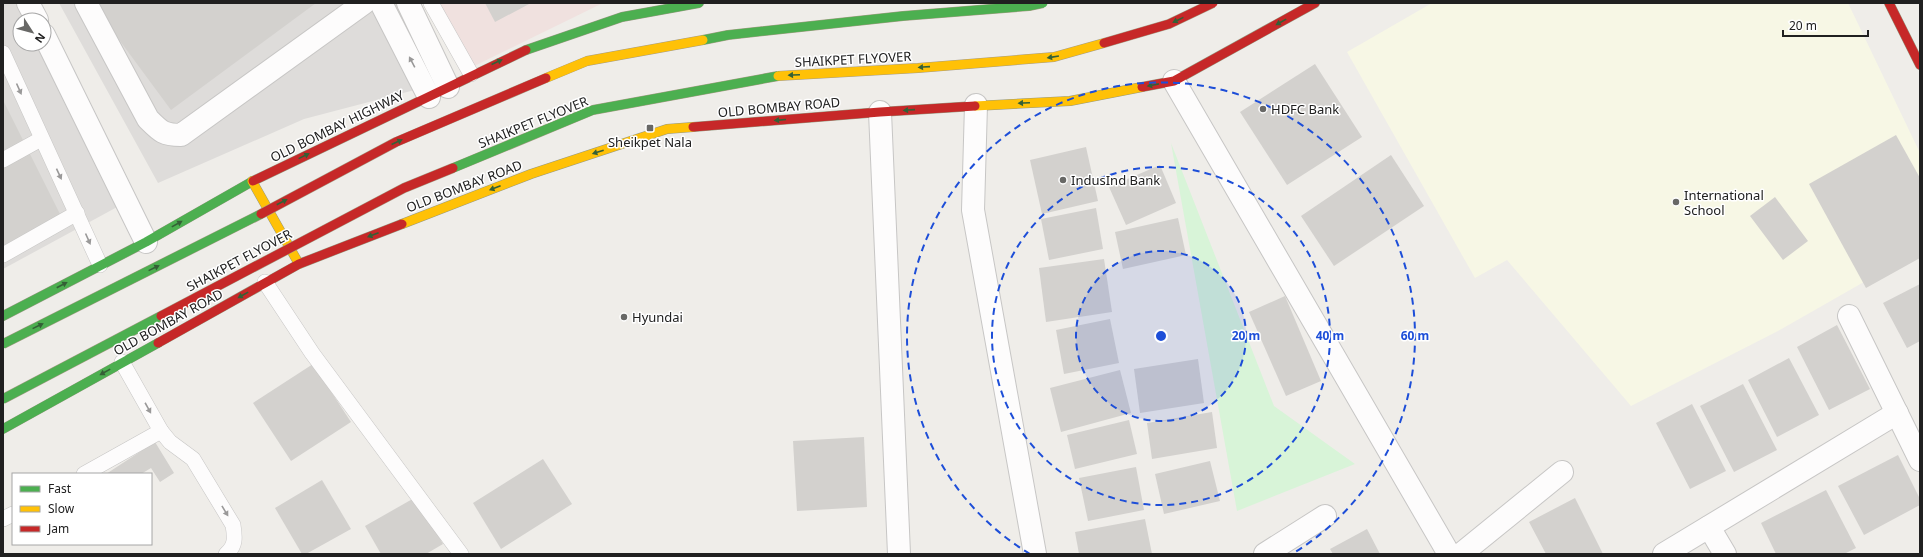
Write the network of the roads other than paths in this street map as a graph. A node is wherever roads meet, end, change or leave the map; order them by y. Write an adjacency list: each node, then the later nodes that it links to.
1 (28, 3): 12 (street)
2 (86, 3): 3 (street)
3 (364, 3)
4 (381, 3): 19 (street, one-way to 4)
5 (408, 3): 18 (street)
6 (431, 3): 16 (lane)
7 (699, 3): 16 (main road, OLD BOMBAY HIGHWAY, one-way to 7)
8 (1043, 3): 33 (main road, one-way to 8, bridge)
9 (1213, 3): 35 (main road, SHAIKPET FLYOVER, one-way to 35, bridge)
10 (1315, 3): 17 (main road, one-way to 17)
11 (1889, 3): 15 (main road)
12 (33, 12)
13 (52, 51): 26 (street)
14 (3, 53): 22 (lane, one-way to 22)
15 (1920, 65)
16 (471, 74): 18 (main road, OLD BOMBAY HIGHWAY)
17 (1174, 80): 20 (main road, one-way to 20); 51 (street)
18 (448, 87): 19 (main road, OLD BOMBAY HIGHWAY)
19 (429, 97): 24 (main road, OLD BOMBAY HIGHWAY, one-way to 19)
20 (976, 105): 21 (main road, OLD BOMBAY ROAD, one-way to 21); 49 (street)
21 (880, 112): 28 (main road, OLD BOMBAY ROAD, one-way to 28); 48 (street)
22 (42, 139): 23 (lane); 25 (lane, one-way to 25)
23 (3, 160)
24 (252, 181): 26 (main road, OLD BOMBAY HIGHWAY, one-way to 24); 28 (main road)
25 (77, 213): 27 (lane); 29 (lane, one-way to 29)
26 (146, 242): 29 (main road, OLD BOMBAY HIGHWAY)
27 (3, 255)
28 (299, 264): 30 (main road, OLD BOMBAY ROAD)
29 (100, 265): 31 (main road, OLD BOMBAY HIGHWAY, one-way to 29)
30 (265, 282): 34 (main road, OLD BOMBAY ROAD, one-way to 34); 47 (lane)
31 (3, 316)
32 (1849, 316): 36 (street)
33 (3, 344)
34 (122, 362): 37 (main road, OLD BOMBAY ROAD, one-way to 37); 38 (lane, one-way to 38)
35 (3, 399)
36 (1897, 413): 39 (street); 45 (street)
37 (3, 429)
38 (161, 430): 41 (lane); 46 (lane, one-way to 46)
39 (1920, 460)
40 (1562, 472): 52 (street)
41 (86, 473)
42 (12, 515): 44 (lane)
43 (1325, 516): 50 (street)
44 (3, 520)
45 (1709, 527): 53 (street); 54 (street)
46 (226, 554)
47 (461, 554)
48 (899, 554)
49 (1035, 554)
50 (1265, 554)
51 (1449, 554)
52 (1461, 554)
53 (1664, 554)
54 (1725, 554)

